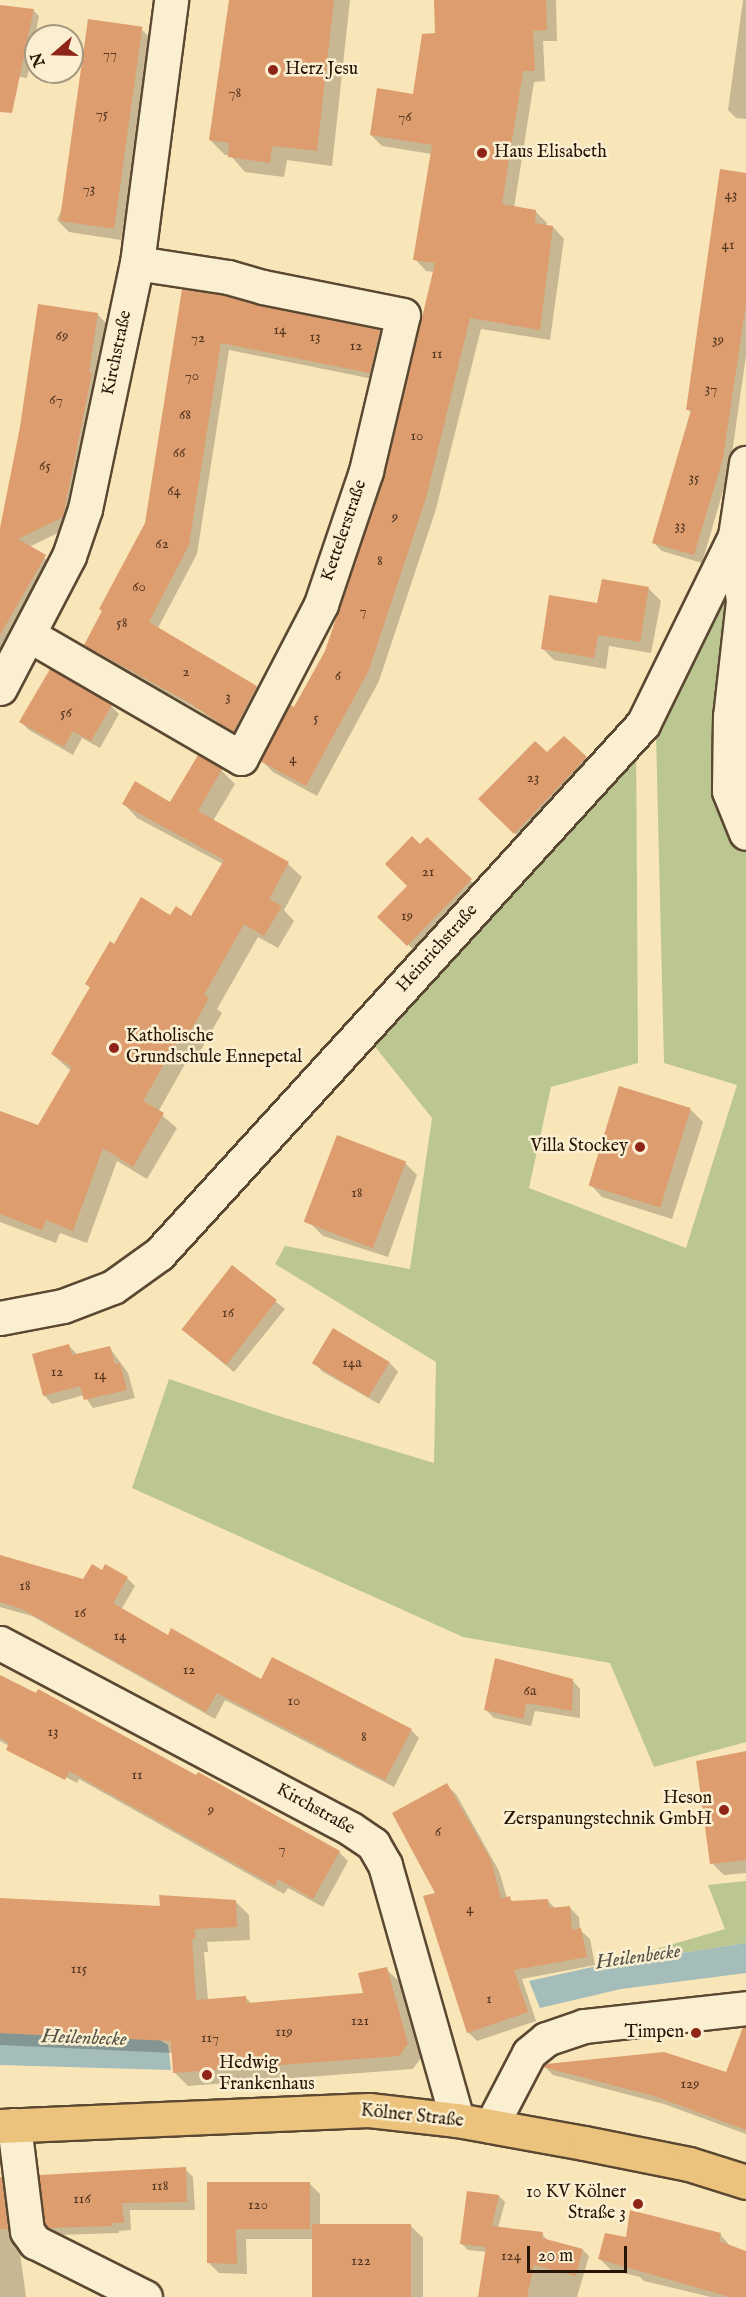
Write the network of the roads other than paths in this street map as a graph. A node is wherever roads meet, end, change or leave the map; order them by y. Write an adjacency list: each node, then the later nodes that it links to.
1 (171, 0): 2 (street, Kirchstraße)
2 (137, 263): 5 (street, Kirchstraße); 5 (street, Kettelerstraße)
3 (746, 463): 4 (street, Heinrichstraße)
4 (735, 536): 7 (street); 8 (street, Heinrichstraße)
5 (29, 635): 6 (street, Kirchstraße)
6 (0, 688)
7 (746, 833)
8 (0, 1318)
9 (0, 1643): 11 (street, Kirchstraße)
10 (746, 2008): 13 (street)
11 (457, 2120): 12 (main road, Kölner Straße); 13 (main road, Kölner Straße)
12 (7, 2126): 15 (street)
13 (492, 2127): 14 (main road, Kölner Straße)
14 (746, 2182)
15 (145, 2297)

